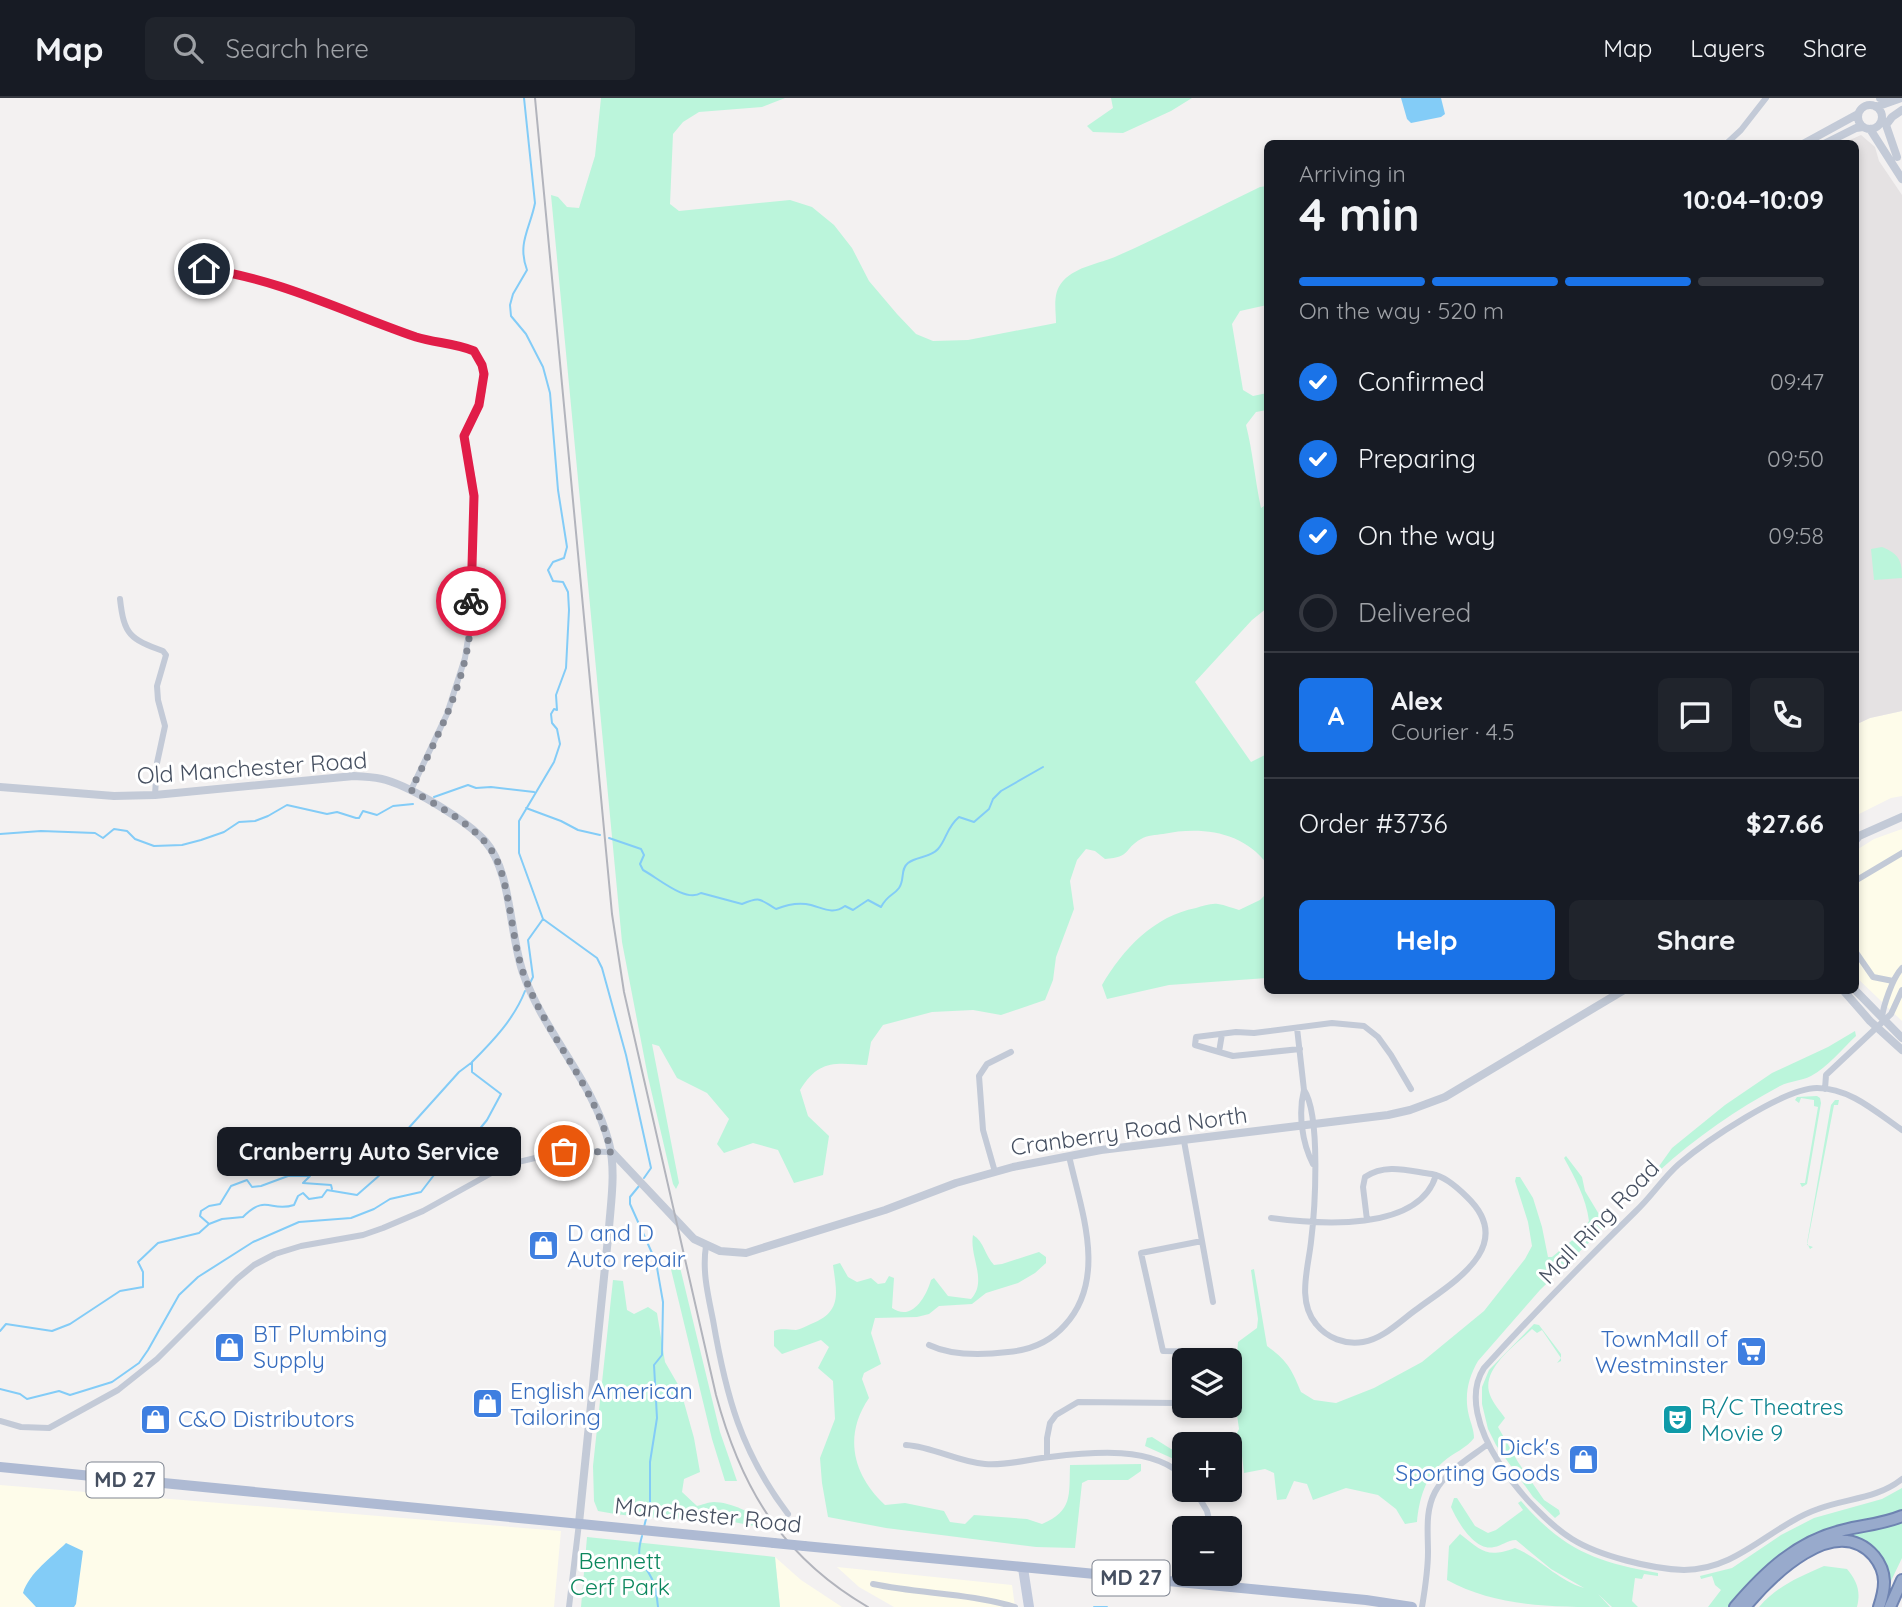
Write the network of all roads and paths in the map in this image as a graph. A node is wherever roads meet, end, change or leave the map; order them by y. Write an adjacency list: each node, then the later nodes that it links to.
1 (1766, 98): 9 (street)
2 (1901, 98): 4 (street)
3 (1857, 99): 6 (street)
4 (1876, 101): 6 (street); 7 (street)
5 (1902, 109): 7 (street); 12 (street)
6 (1858, 113): 8 (street); 10 (street)
7 (1881, 121): 8 (street); 12 (street)
8 (1866, 128): 11 (street); 14 (street)
9 (1730, 140)
10 (1809, 140)
11 (1832, 140)
12 (1896, 158): 13 (street)
13 (1902, 168)
14 (1902, 179)
15 (184, 266): 18 (street)
16 (120, 599): 19 (street)
17 (0, 787): 19 (street, Old Manchester Road)
18 (411, 790): 19 (street, Old Manchester Road); 46 (street, Old Manchester Road)
19 (155, 795)
20 (1902, 817): 21 (street)
21 (1859, 837)
22 (1902, 853): 23 (street)
23 (1859, 879)
24 (1859, 956): 26 (street)
25 (1902, 968): 26 (street)
26 (1893, 981): 31 (street)
27 (1902, 990): 31 (street)
28 (1617, 994): 42 (street, Cranberry Road North)
29 (1847, 994): 31 (street)
30 (1858, 994): 31 (street)
31 (1879, 1023): 34 (street); 36 (street); 39 (street)
32 (1297, 1028): 33 (street); 35 (street); 40 (street)
33 (1222, 1034): 38 (street); 38 (street)
34 (1902, 1038)
35 (1300, 1049): 38 (street); 41 (street)
36 (1902, 1050)
37 (1011, 1052): 49 (street)
38 (1219, 1052)
39 (1825, 1088): 44 (street, Mall Ring Road); 61 (street, Mall Ring Road)
40 (1411, 1089)
41 (1304, 1090): 42 (street); 43 (street)
42 (1314, 1125): 43 (street, Cranberry Road North); 48 (street)
43 (1303, 1126): 45 (street, Cranberry Road North); 48 (street)
44 (1902, 1130)
45 (1184, 1141): 47 (street, Cranberry Road North); 54 (street)
46 (611, 1152): 55 (street, Old Manchester Road); 60 (street); 69 (street, Old Manchester Road)
47 (1069, 1156): 49 (street, Cranberry Road North); 57 (street)
48 (1314, 1166): 53 (street)
49 (995, 1172): 55 (street, Cranberry Road North)
50 (1436, 1174): 52 (street); 52 (street); 53 (street)
51 (1271, 1218): 53 (street)
52 (1367, 1220): 53 (street)
53 (1313, 1223)
54 (1202, 1241): 56 (street); 58 (street)
55 (706, 1246): 67 (street)
56 (1213, 1302)
57 (929, 1345)
58 (1172, 1351)
59 (1172, 1403): 63 (street)
60 (0, 1421)
61 (1488, 1444): 66 (street, Mall Ring Road); 79 (street)
62 (906, 1445): 63 (street)
63 (1047, 1457): 65 (street)
64 (0, 1467): 69 (main road, Manchester Road / MD 27)
65 (1172, 1467)
66 (1902, 1479)
67 (788, 1514)
68 (1902, 1516): 80 (highway)
69 (579, 1523): 70 (main road, Manchester Road / MD 27, bridge); 75 (street)
70 (1023, 1568): 72 (main road, Manchester Road / MD 27); 77 (main road)
71 (1902, 1580): 83 (highway)
72 (1172, 1582)
73 (873, 1584): 76 (street)
74 (1212, 1586): 78 (main road, Manchester Road / MD 27)
75 (569, 1607)
76 (1015, 1607)
77 (1029, 1607)
78 (1412, 1607)
79 (1422, 1607)
80 (1735, 1607)
81 (1745, 1607): 82 (highway)
82 (1879, 1607)
83 (1890, 1607)

